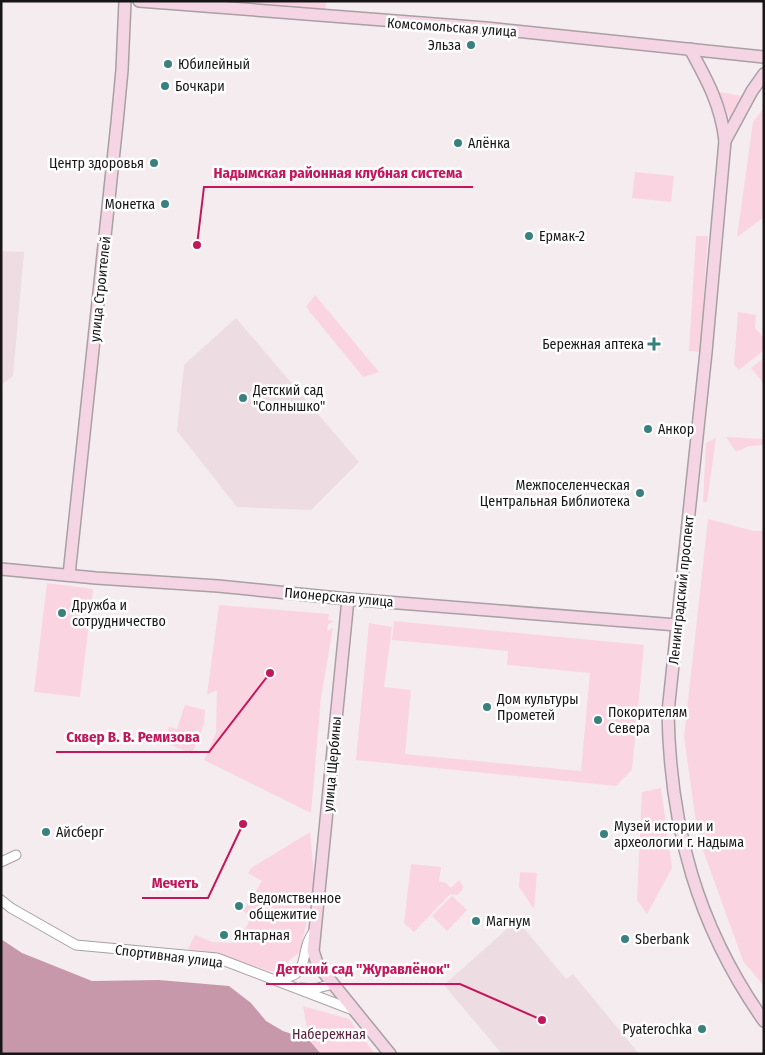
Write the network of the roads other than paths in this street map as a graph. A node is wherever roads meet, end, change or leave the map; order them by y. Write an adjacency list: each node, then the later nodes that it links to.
1 (125, 1): 9 (street, улица Строителей)
2 (139, 1): 3 (street, Комсомольская улица)
3 (219, 4): 4 (street, Комсомольская улица)
4 (690, 49): 5 (street, Комсомольская улица); 7 (street)
5 (764, 57)
6 (764, 74): 7 (street)
7 (725, 141): 11 (street, Ленинградский проспект)
8 (1, 569): 9 (street, Пионерская улица)
9 (69, 575): 10 (street, Пионерская улица)
10 (348, 599): 11 (street, Пионерская улица); 15 (street, улица Щербины)
11 (676, 624): 20 (street, Ленинградский проспект)
12 (16, 855): 13 (street)
13 (1, 862)
14 (1, 900): 16 (street, Спортивная улица)
15 (316, 929): 16 (street); 17 (street, улица Щербины)
16 (275, 979): 18 (street, Спортивная улица)
17 (333, 984): 18 (street); 19 (street, улица Щербины)
18 (293, 986): 19 (street, Спортивная улица)
19 (354, 1010): 21 (street, улица Щербины)
20 (764, 1021)
21 (390, 1054)

